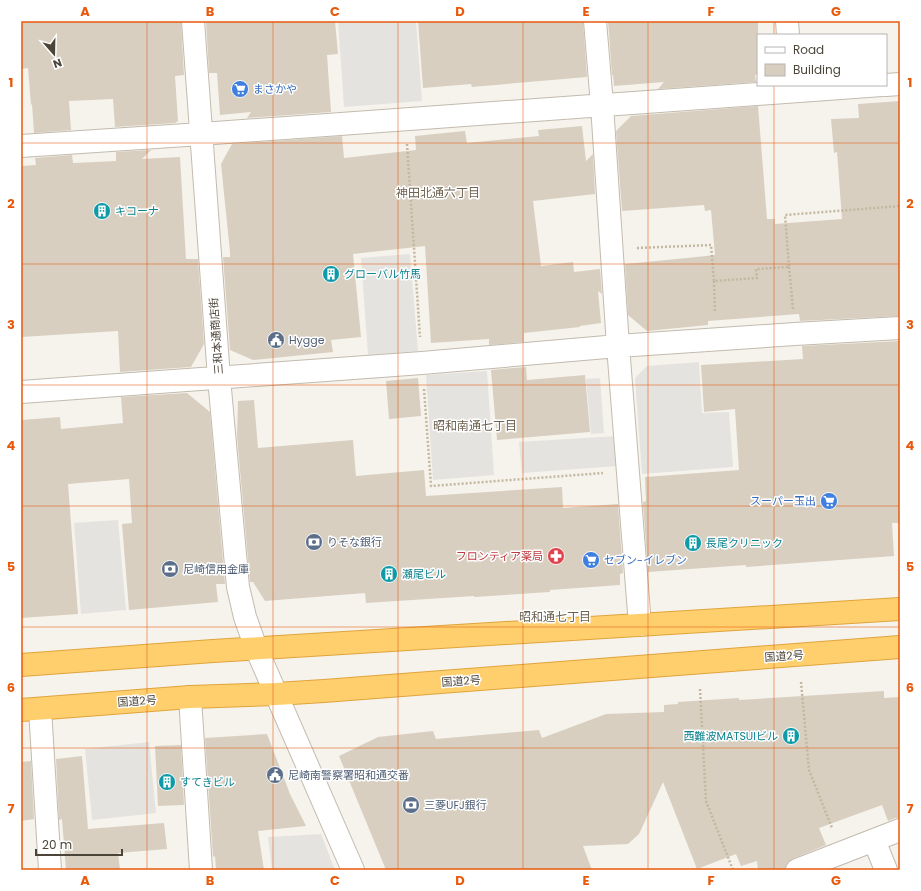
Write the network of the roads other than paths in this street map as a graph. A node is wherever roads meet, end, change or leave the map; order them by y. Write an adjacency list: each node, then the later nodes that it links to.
1 (193, 21): 10 (street, 三和本通商店街)
2 (595, 21): 9 (street)
3 (787, 21): 4 (street)
4 (788, 34)
5 (900, 84): 6 (street)
6 (887, 85)
7 (852, 86): 8 (street)
8 (792, 88): 9 (street)
9 (602, 105): 10 (street); 13 (street)
10 (201, 134): 11 (street); 14 (street, 三和本通商店街)
11 (21, 146)
12 (900, 328): 13 (street)
13 (618, 346): 14 (street); 17 (street)
14 (219, 378): 15 (street); 19 (street, 三和本通商店街)
15 (21, 392)
16 (900, 608): 17 (highway)
17 (640, 625): 19 (highway)
18 (900, 647): 21 (highway, 国道2号)
19 (256, 648): 20 (highway); 21 (street, 三和本通商店街)
20 (21, 665)
21 (276, 694): 22 (highway, 国道2号); 28 (street, 三和本通商店街)
22 (190, 697): 23 (highway, 国道2号); 27 (street)
23 (30, 710): 26 (street)
24 (900, 830): 25 (street)
25 (874, 840): 29 (street); 30 (street)
26 (50, 870)
27 (201, 870)
28 (353, 870)
29 (797, 870)
30 (886, 870)

